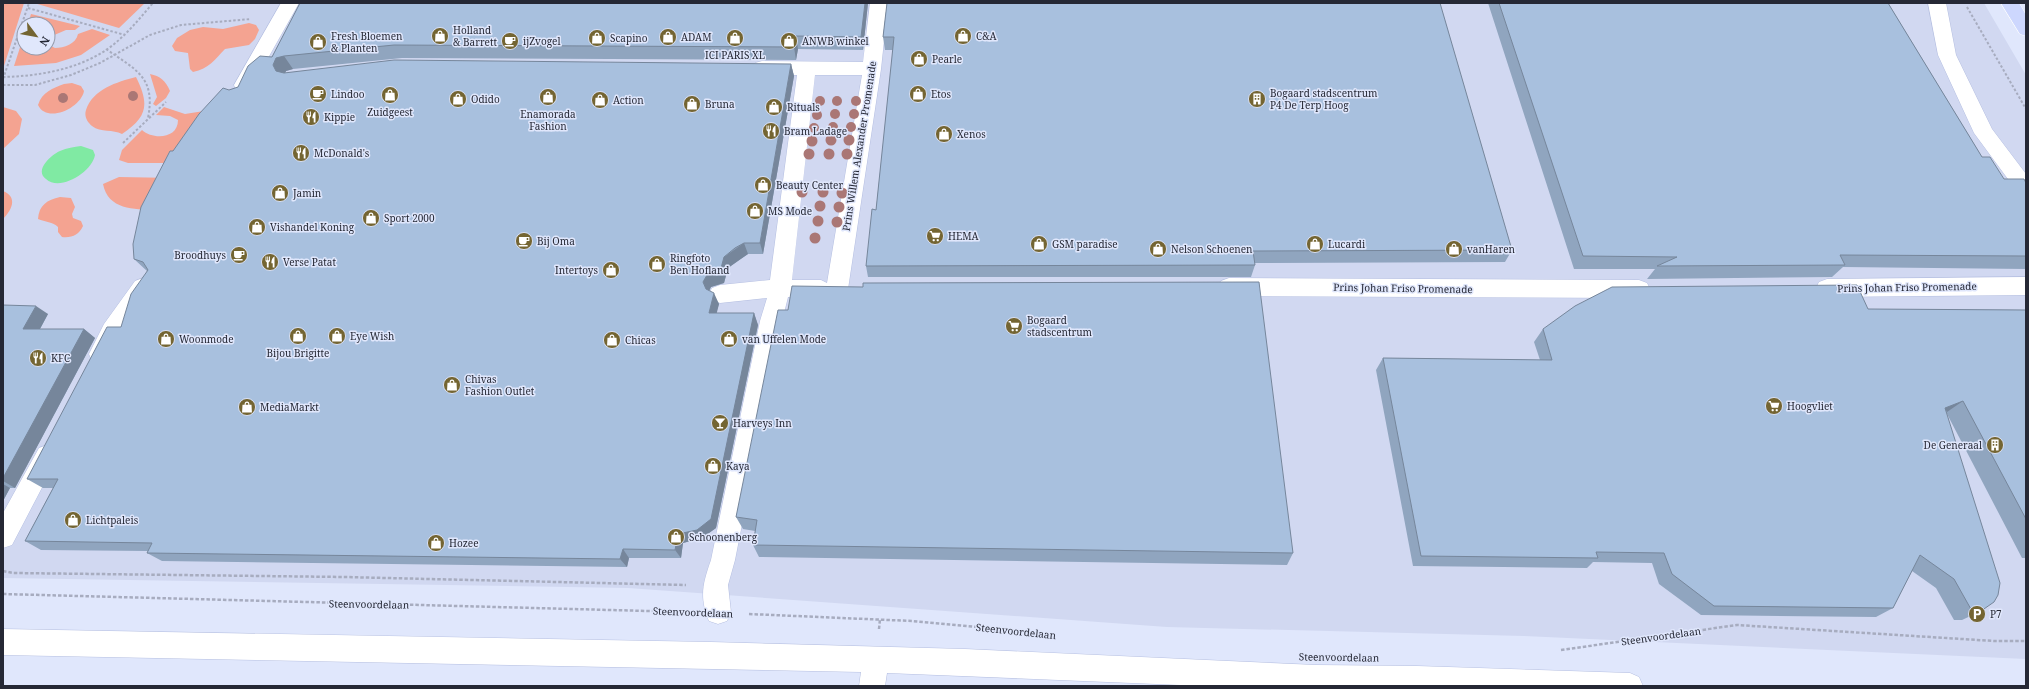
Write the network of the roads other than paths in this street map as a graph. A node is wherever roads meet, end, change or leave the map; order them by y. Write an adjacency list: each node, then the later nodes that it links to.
1 (880, 3): 8 (street, Prins Willem Alexander Promenade)
2 (1937, 3): 10 (street)
3 (2010, 3): 5 (main road)
4 (286, 10): 9 (street)
5 (2026, 30)
6 (744, 68): 7 (street)
7 (807, 68): 8 (street); 14 (street)
8 (872, 69): 16 (street, Prins Willem Alexander Promenade)
9 (239, 94)
10 (2026, 189)
11 (148, 281): 20 (street)
12 (2026, 286): 15 (street, Prins Johan Friso Promenade)
13 (1209, 287): 18 (street, Prins Johan Friso Promenade)
14 (780, 288): 16 (street); 19 (street); 23 (street)
15 (1811, 288)
16 (837, 289): 17 (street)
17 (860, 289)
18 (1661, 289)
19 (720, 294)
20 (90, 372)
21 (57, 435): 22 (street)
22 (3, 537)
23 (718, 612)
24 (3, 642): 25 (street, Steenvoordelaan)
25 (875, 661): 26 (street, Steenvoordelaan); 28 (street)
26 (1316, 682): 27 (street, Steenvoordelaan)
27 (1417, 682): 29 (street, Steenvoordelaan)
28 (872, 686)
29 (1630, 686)

